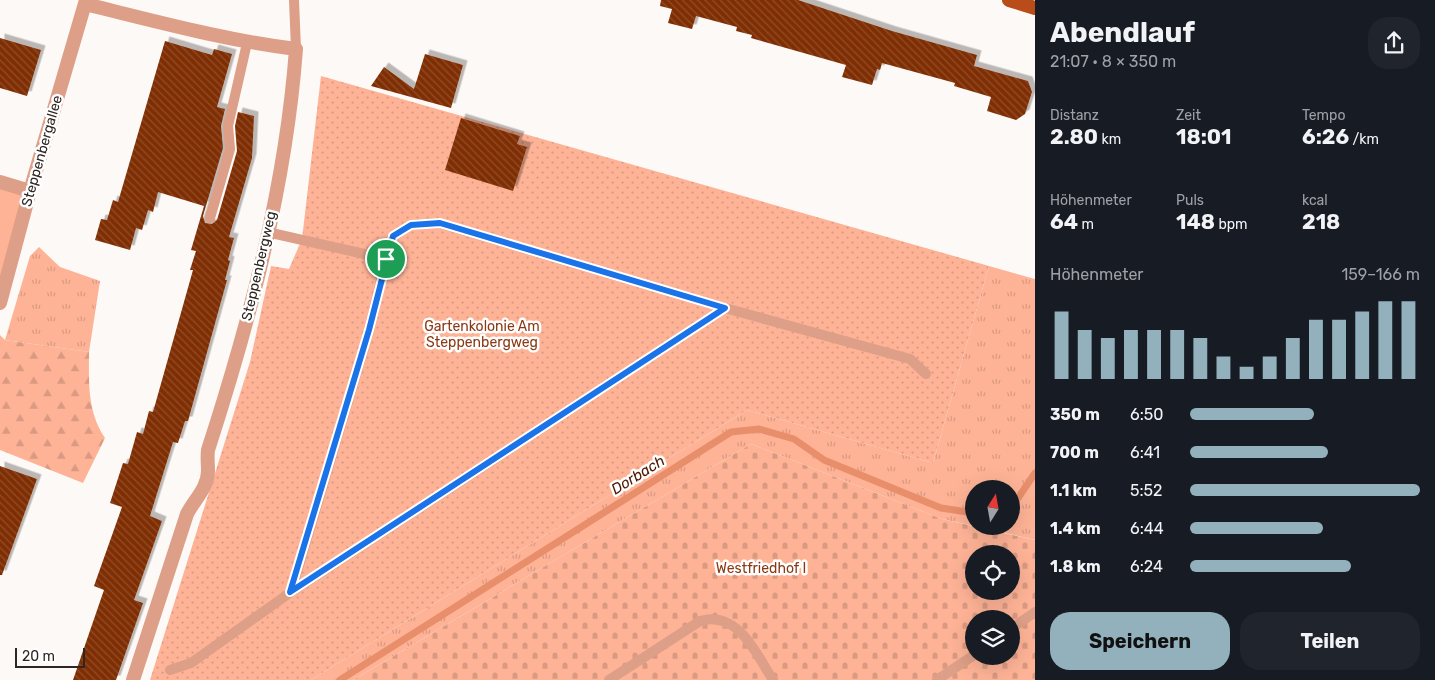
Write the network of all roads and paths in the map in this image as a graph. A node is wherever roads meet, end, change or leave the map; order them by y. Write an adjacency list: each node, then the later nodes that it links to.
1 (294, 0): 6 (lane)
2 (1009, 0): 4 (main road)
3 (85, 2): 5 (street); 8 (street, Steppenbergallee)
4 (1035, 8)
5 (247, 43): 6 (street); 9 (lane)
6 (296, 49): 10 (street, Steppenbergweg)
7 (0, 182): 8 (street)
8 (30, 191): 12 (street, Steppenbergallee)
9 (210, 218)
10 (268, 232): 11 (lane); 20 (street, Steppenbergweg)
11 (386, 259): 13 (lane); 15 (lane)
12 (0, 304)
13 (725, 308): 14 (lane); 15 (lane)
14 (926, 374)
15 (290, 592): 19 (lane)
16 (1035, 612): 17 (lane)
17 (1020, 623)
18 (965, 661): 23 (lane)
19 (170, 670)
20 (133, 680)
21 (609, 680): 22 (lane)
22 (773, 680)
23 (937, 680)

